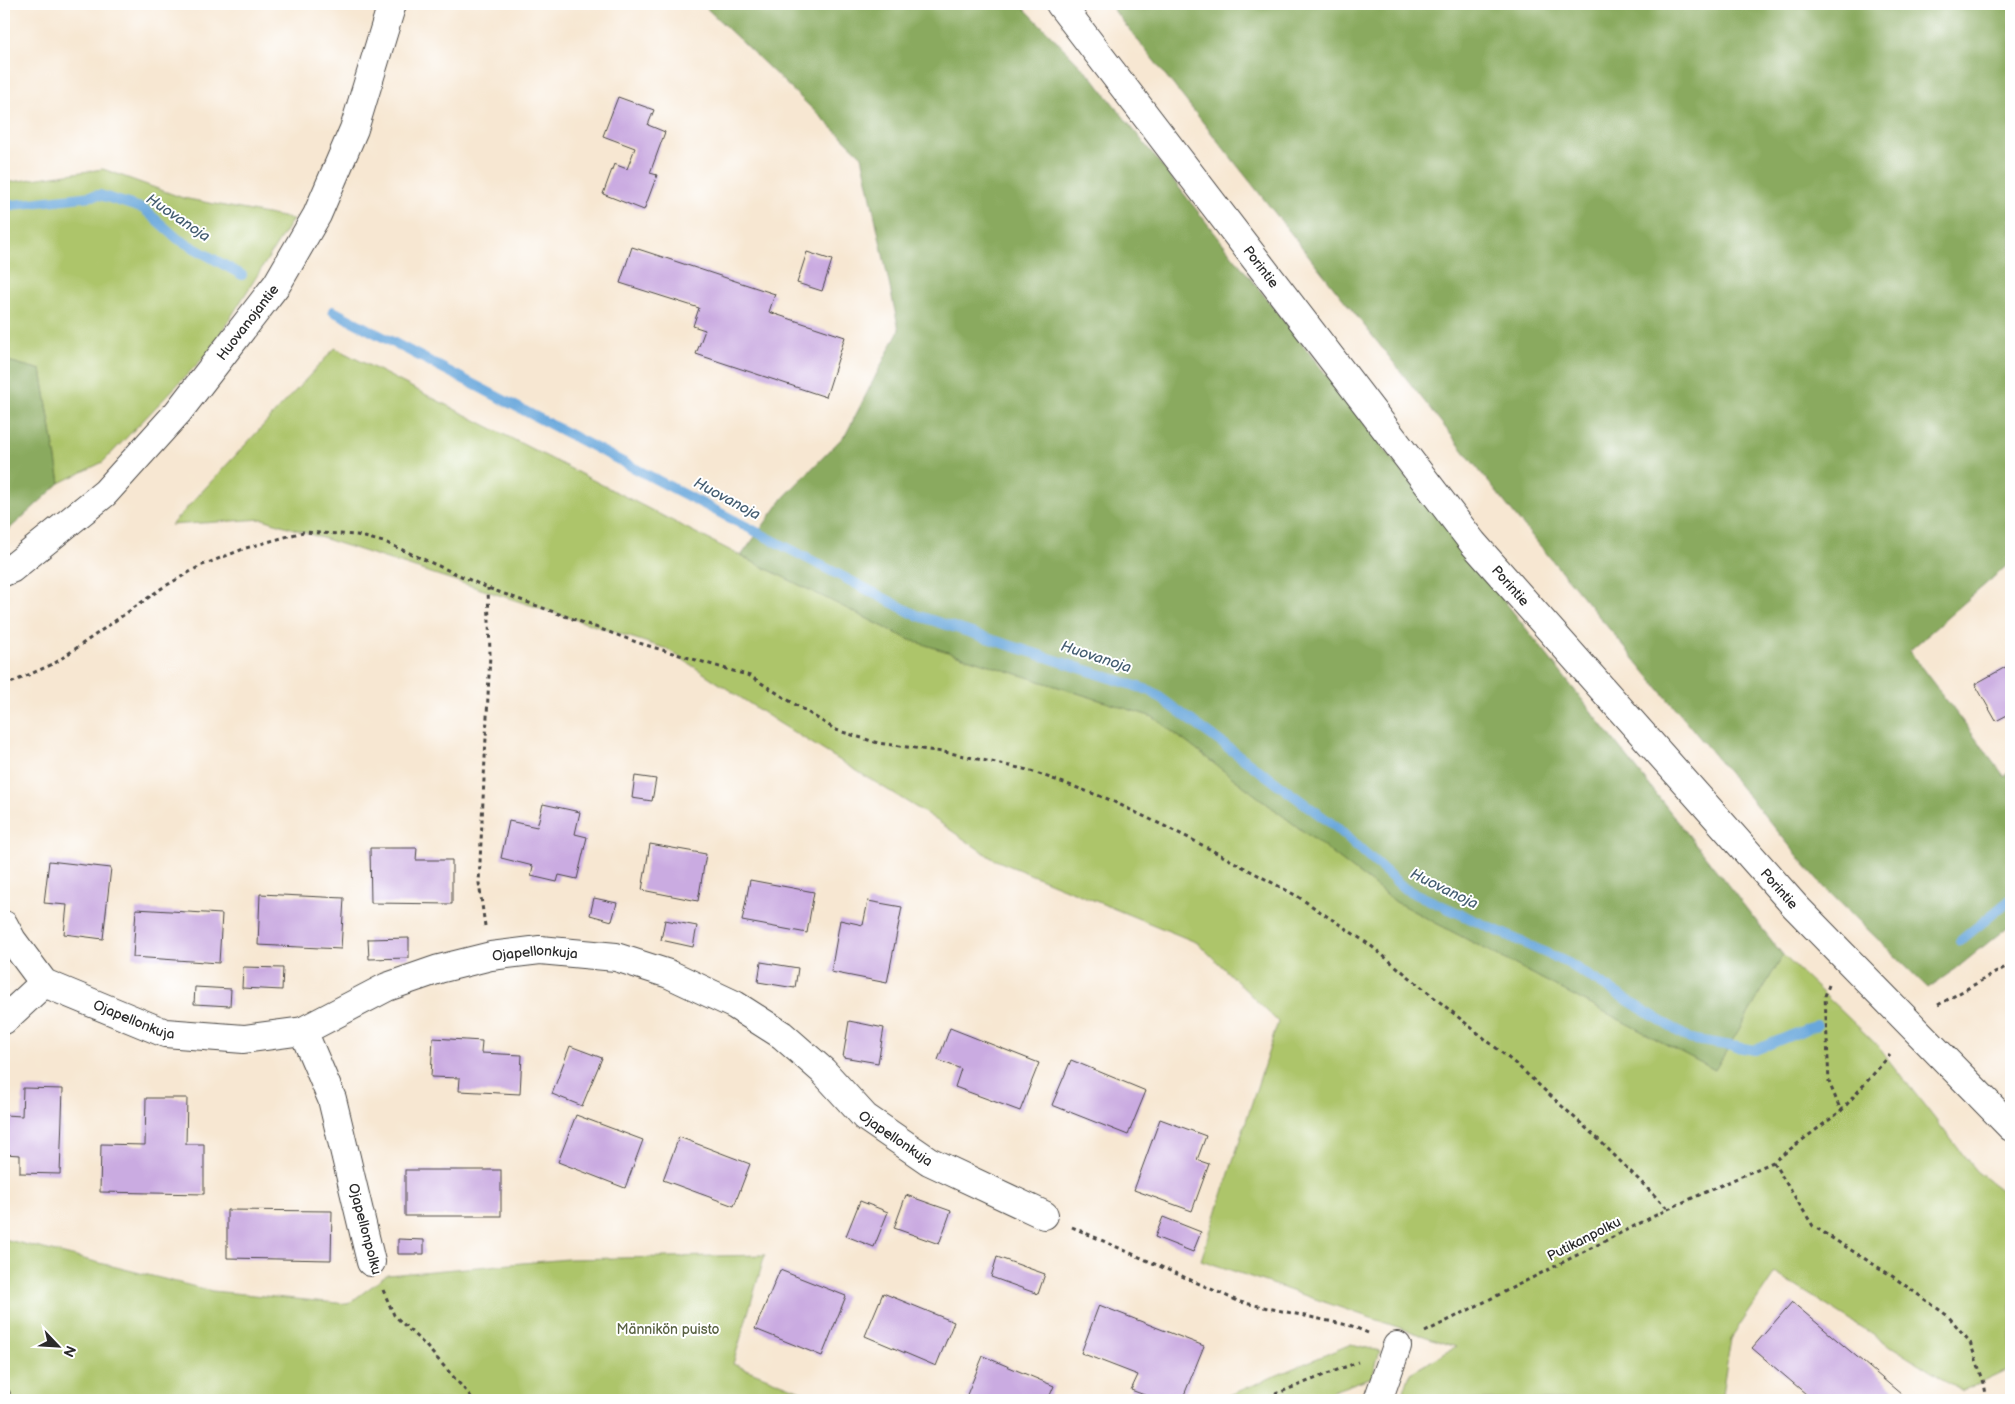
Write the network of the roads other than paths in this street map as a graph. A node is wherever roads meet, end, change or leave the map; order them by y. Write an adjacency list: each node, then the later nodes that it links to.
1 (392, 4): 3 (main road, Huovanojantie)
2 (1060, 4): 8 (main road, Porintie)
3 (4, 572)
4 (4, 925): 5 (main road)
5 (44, 983): 6 (main road); 7 (main road, Ojapellonkuja)
6 (4, 1020)
7 (303, 1031): 9 (main road, Ojapellonkuja); 10 (main road, Ojapellonpolku)
8 (2011, 1127)
9 (1044, 1215)
10 (371, 1262)
11 (1397, 1346): 12 (main road)
12 (1378, 1400)

